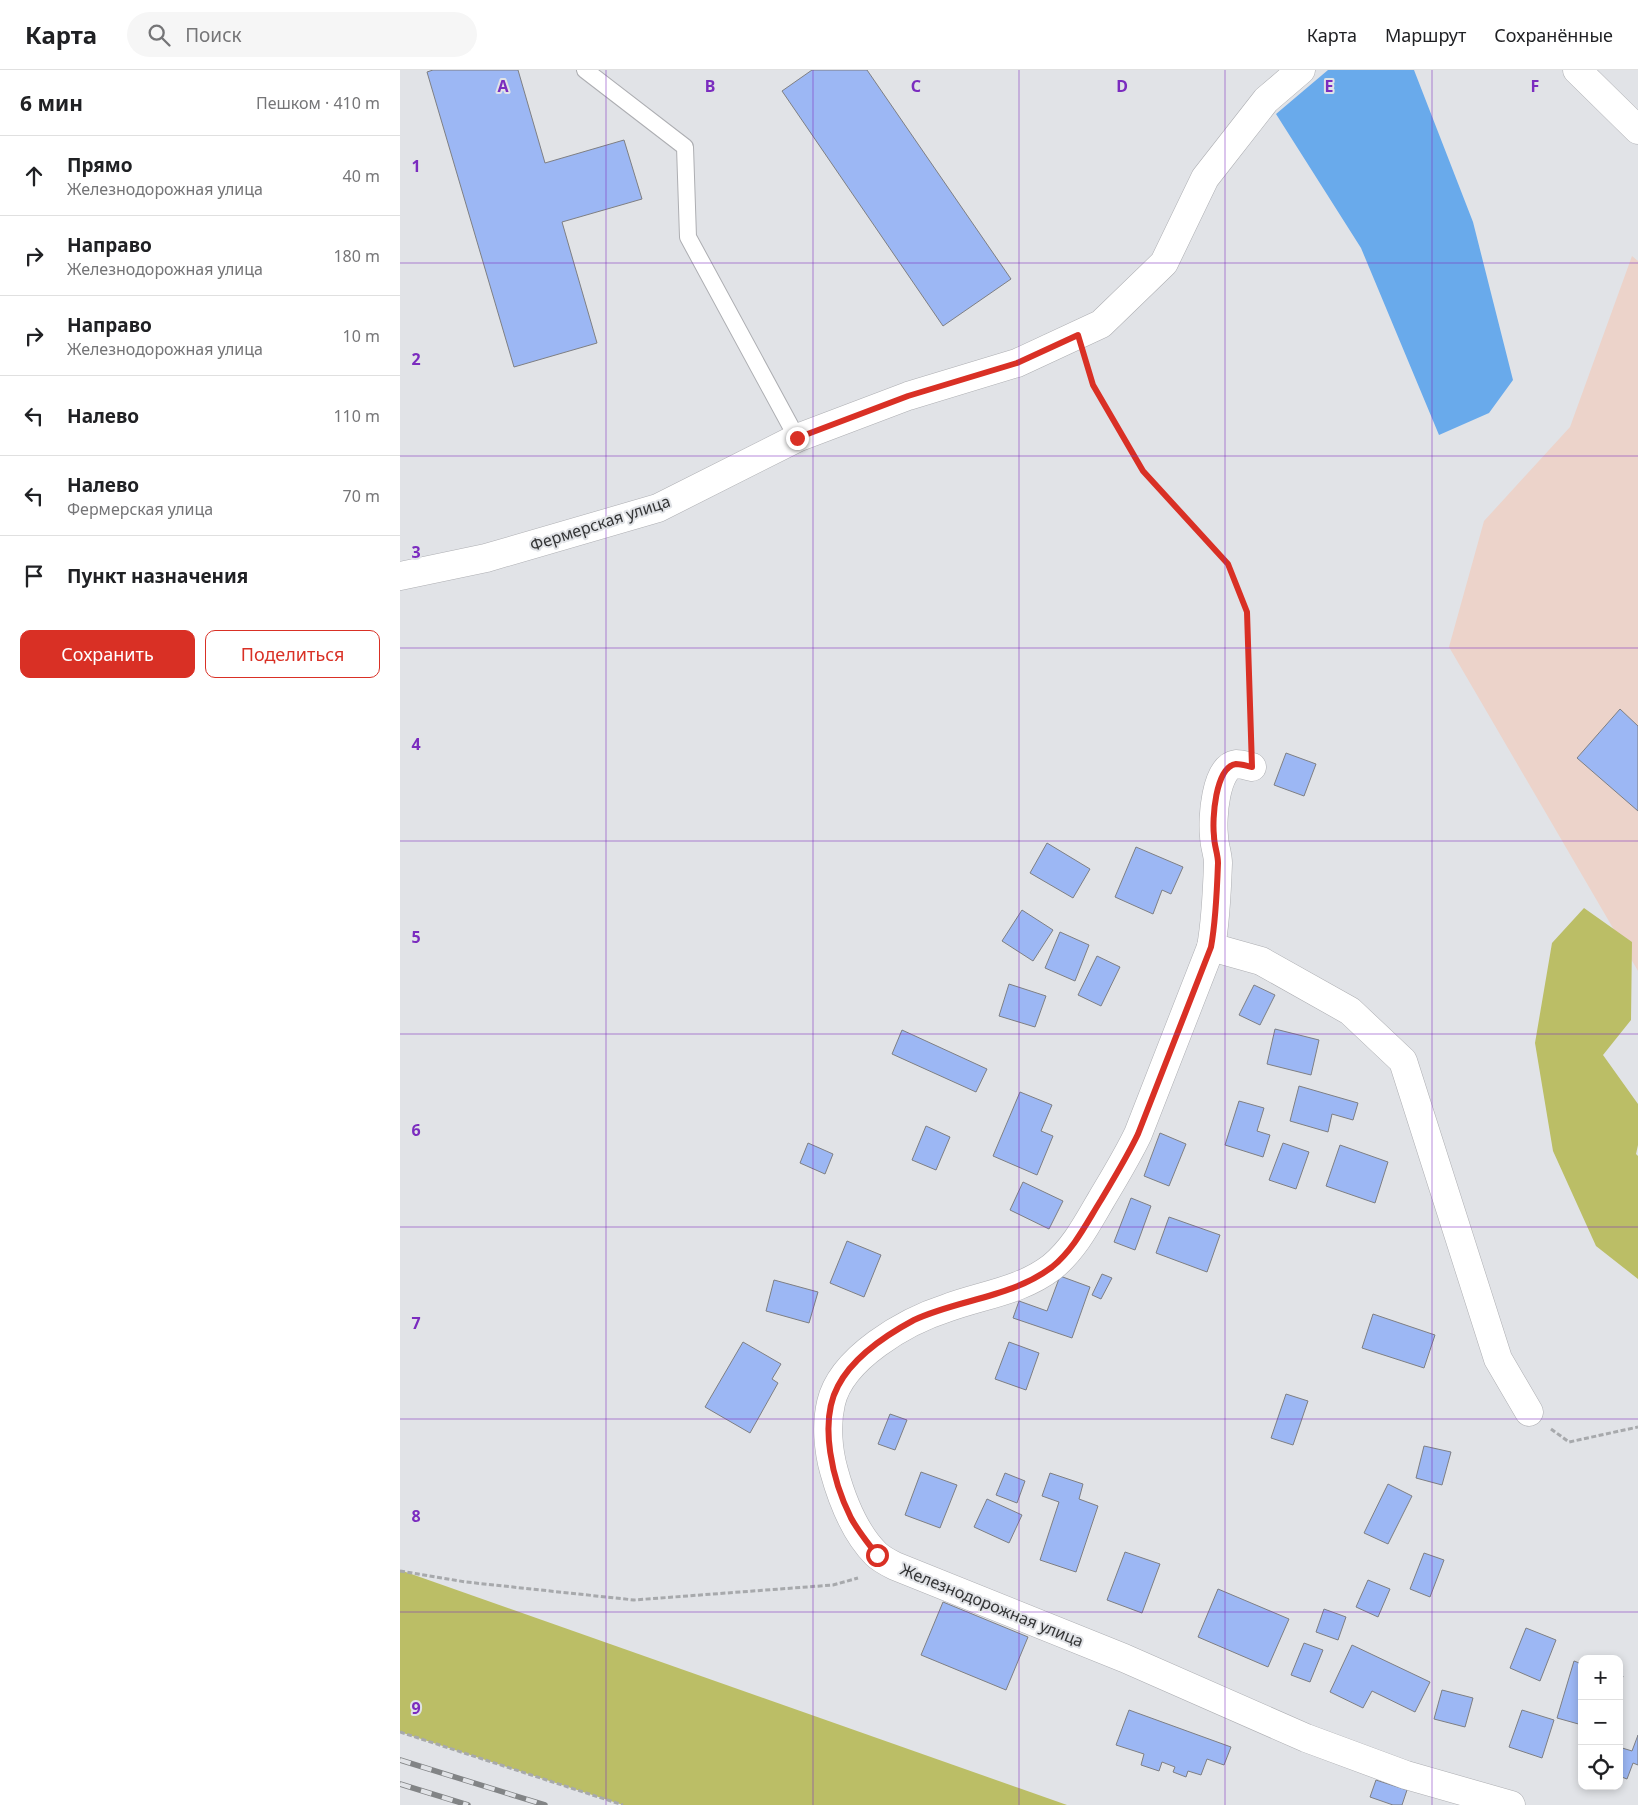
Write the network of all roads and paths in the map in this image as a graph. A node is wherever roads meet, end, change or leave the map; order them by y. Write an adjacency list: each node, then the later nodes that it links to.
1 (585, 70): 6 (lane)
2 (1301, 70): 5 (street, Фермерская улица)
3 (1577, 70): 4 (street)
4 (1638, 130)
5 (1078, 335): 6 (street, Фермерская улица); 8 (path)
6 (797, 438): 7 (street, Фермерская улица)
7 (400, 576)
8 (1252, 767): 9 (street, Железнодорожная улица)
9 (1211, 947): 10 (street); 12 (street, Железнодорожная улица)
10 (1529, 1412): 11 (path)
11 (1638, 1427)
12 (895, 1566): 13 (path); 16 (street, Железнодорожная улица)
13 (400, 1571)
14 (400, 1732): 15 (path)
15 (623, 1805)
16 (1511, 1805)

